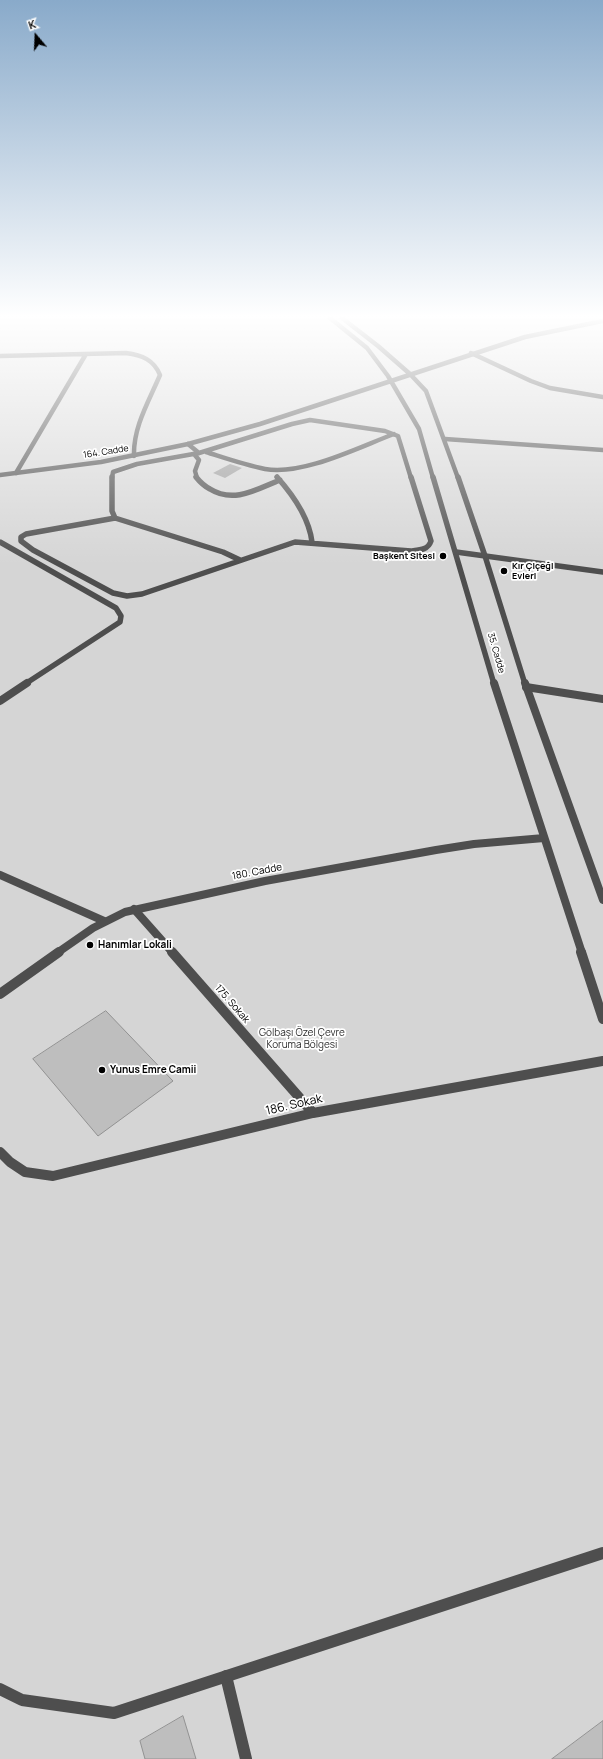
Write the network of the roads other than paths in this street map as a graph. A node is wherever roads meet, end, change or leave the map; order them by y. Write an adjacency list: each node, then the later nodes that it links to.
1 (59, 400): 14 (street)
2 (150, 400): 12 (street)
3 (331, 400): 8 (street, 164. Cadde)
4 (404, 400): 20 (street, 35. Cadde)
5 (430, 400): 7 (street, 35. Cadde)
6 (394, 434): 10 (street); 13 (street); 19 (street)
7 (445, 439): 9 (street); 21 (street, 35. Cadde)
8 (188, 444): 11 (street); 12 (street, 164. Cadde)
9 (603, 450)
10 (205, 451): 11 (street); 13 (street)
11 (197, 454): 16 (street); 17 (street)
12 (134, 456): 14 (street, 164. Cadde)
13 (274, 470): 16 (street)
14 (16, 473): 15 (street, 164. Cadde)
15 (0, 475)
16 (280, 480): 19 (street)
17 (115, 518): 22 (street); 22 (street)
18 (0, 542): 26 (street)
19 (312, 542): 22 (street)
20 (456, 552): 21 (street); 27 (street, 35. Cadde)
21 (485, 556): 23 (street); 24 (street, 35. Cadde)
22 (240, 560)
23 (603, 572)
24 (526, 687): 25 (street); 29 (street, 35. Cadde)
25 (603, 699)
26 (0, 701)
27 (544, 838): 30 (street, 180. Cadde); 33 (street, 35. Cadde)
28 (0, 875): 31 (street)
29 (603, 900)
30 (134, 910): 31 (street, 180. Cadde); 35 (street, 175. Sokak)
31 (104, 921): 32 (street, 180. Cadde)
32 (0, 994)
33 (603, 1019)
34 (603, 1061): 35 (street, 186. Sokak)
35 (313, 1113): 36 (street, 186. Sokak)
36 (0, 1152)
37 (603, 1553): 38 (street)
38 (226, 1676): 39 (street); 40 (street)
39 (0, 1689)
40 (246, 1759)

